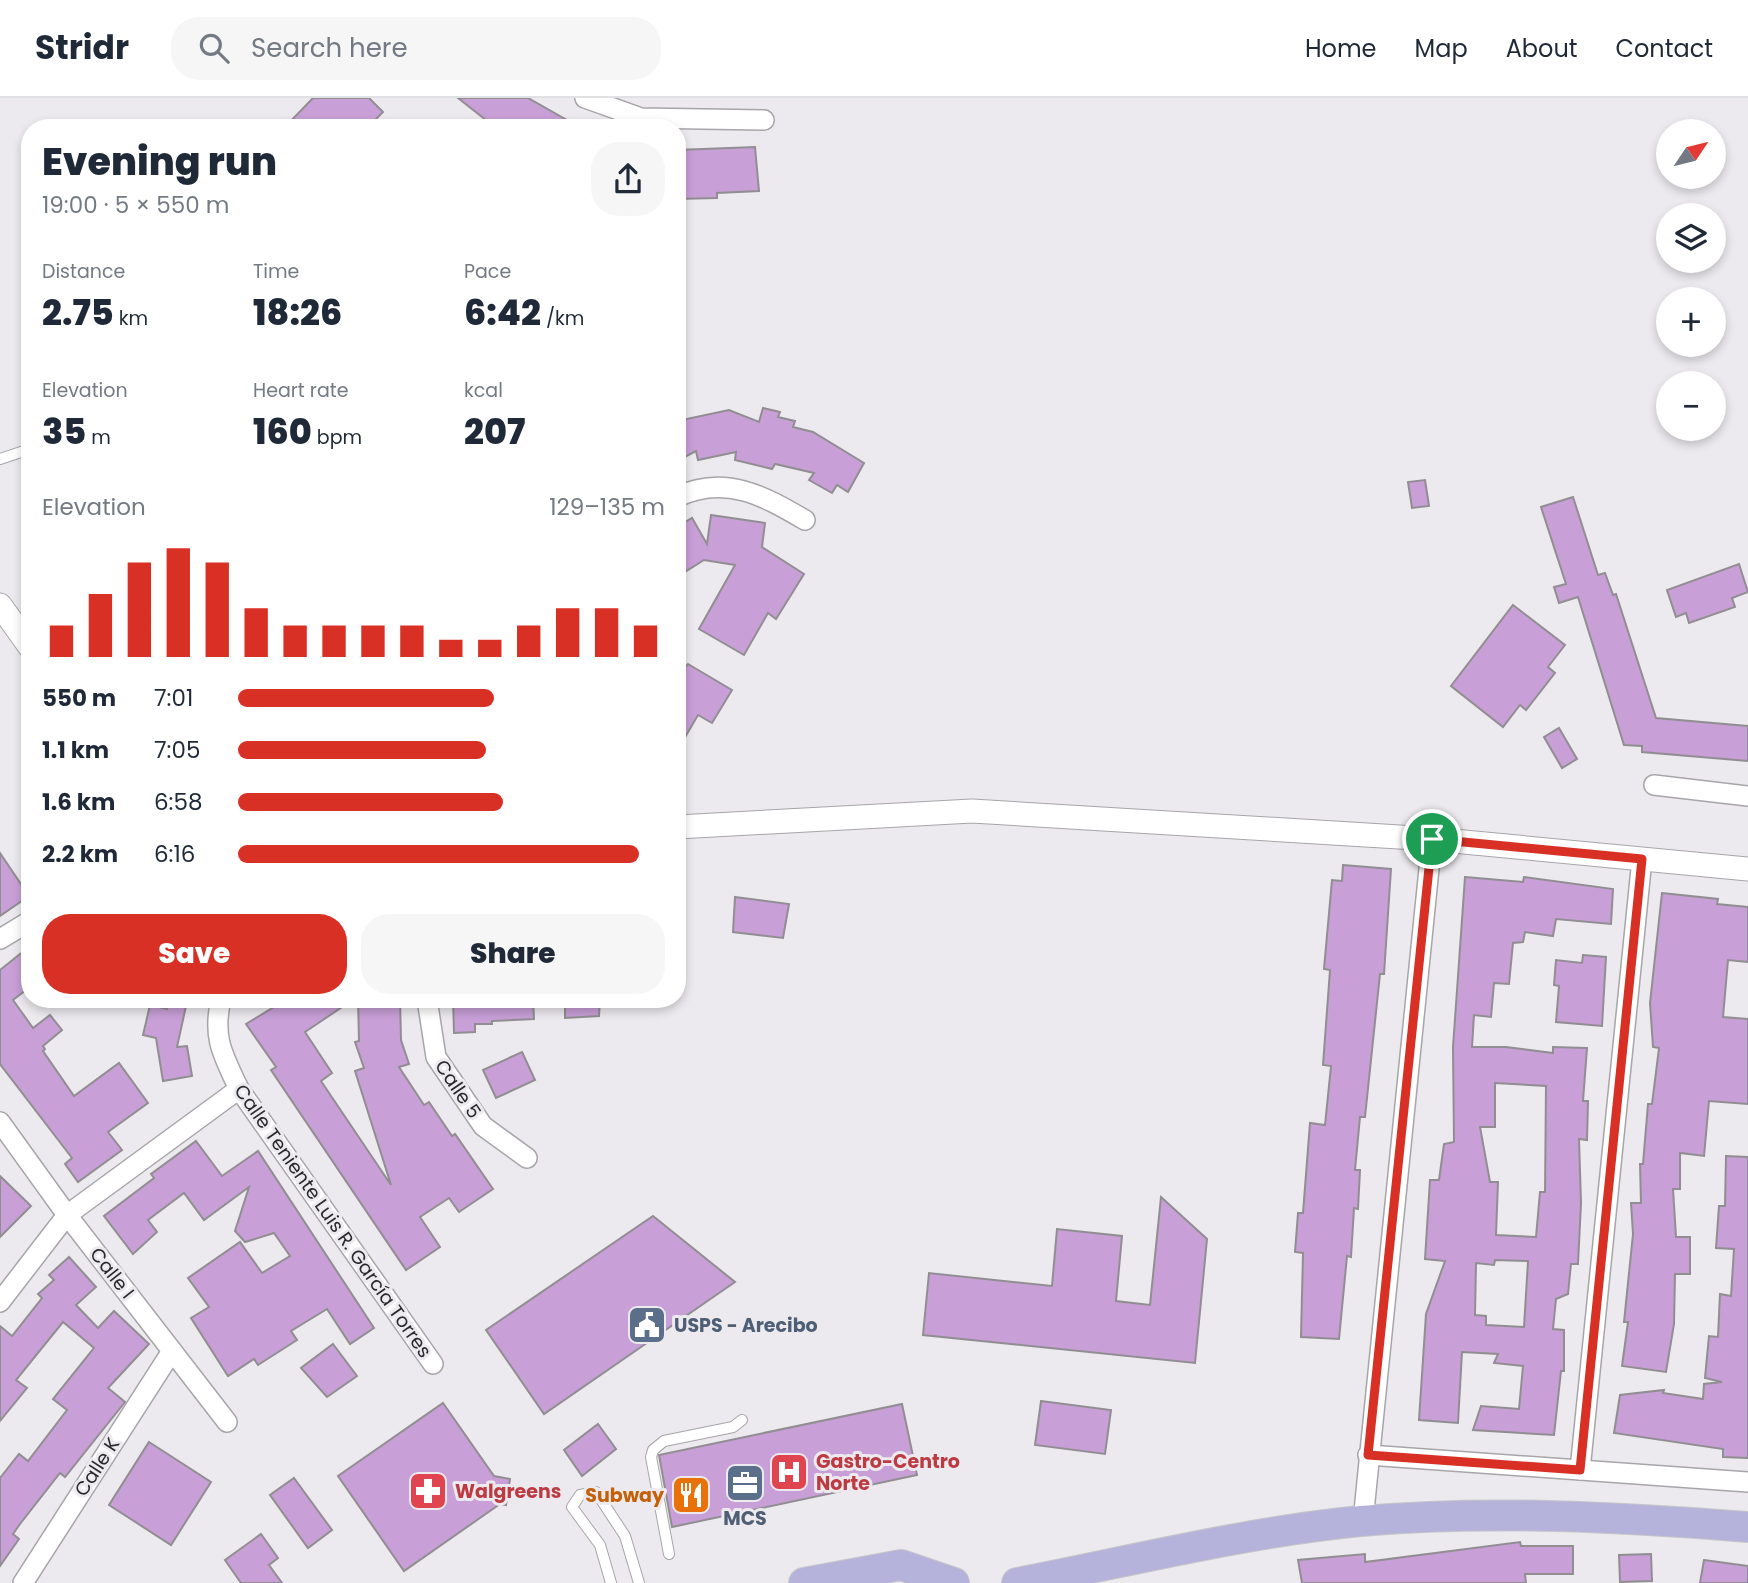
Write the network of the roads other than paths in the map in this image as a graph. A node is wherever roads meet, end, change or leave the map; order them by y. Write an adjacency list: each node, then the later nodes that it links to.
1 (584, 98): 3 (street)
2 (646, 98): 3 (street)
3 (641, 118): 4 (street)
4 (764, 120)
5 (21, 452): 6 (lane)
6 (0, 459)
7 (686, 493): 8 (street)
8 (805, 520)
9 (0, 605): 10 (street)
10 (21, 634)
11 (1654, 785): 12 (street)
12 (1748, 796)
13 (686, 827): 14 (street)
14 (1432, 839): 15 (street); 30 (street)
15 (1642, 859): 16 (street); 31 (street)
16 (1748, 869)
17 (21, 926): 18 (street)
18 (0, 939)
19 (219, 1008): 21 (street, Calle Teniente Luis R. García Torres)
20 (428, 1008): 23 (street, Calle 5)
21 (239, 1089): 24 (street); 27 (street, Calle Teniente Luis R. García Torres)
22 (0, 1122): 24 (street, Calle I)
23 (527, 1158)
24 (66, 1215): 25 (street); 26 (street, Calle I)
25 (0, 1302)
26 (172, 1352): 29 (street, Calle I); 36 (street, Calle K)
27 (433, 1364)
28 (742, 1420): 35 (lane)
29 (227, 1422)
30 (1368, 1455): 31 (street); 33 (street)
31 (1580, 1470): 32 (street)
32 (1748, 1482)
33 (1363, 1521): 34 (main road); 41 (main road)
34 (1748, 1527)
35 (669, 1554)
36 (23, 1583)
37 (611, 1583): 38 (lane)
38 (639, 1583)
39 (804, 1583): 40 (main road)
40 (954, 1583)
41 (1017, 1583)

